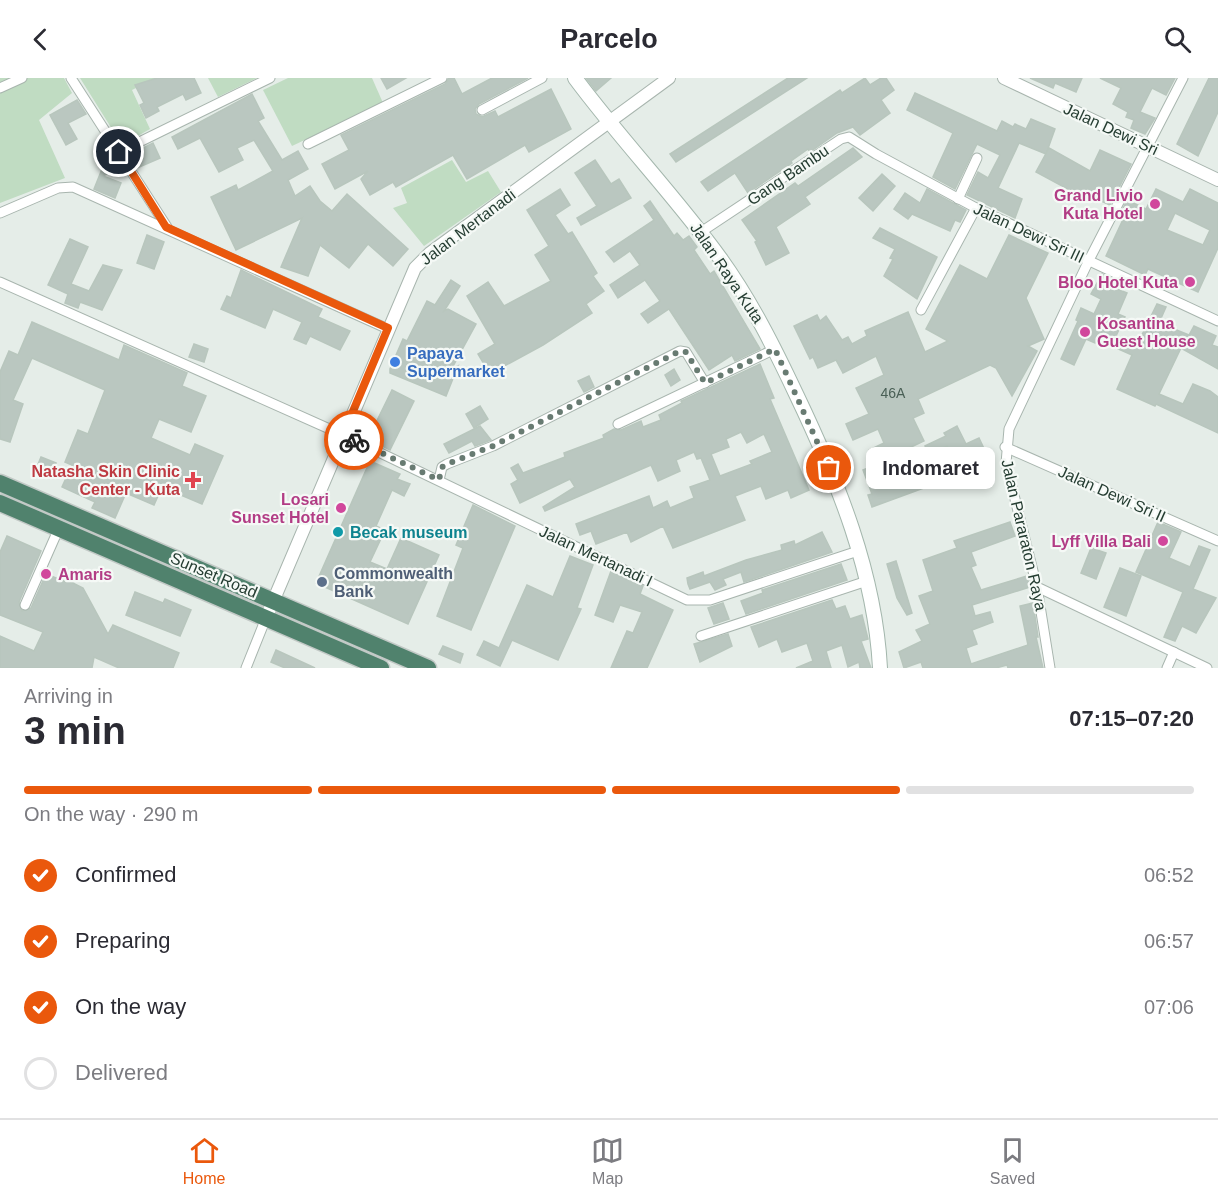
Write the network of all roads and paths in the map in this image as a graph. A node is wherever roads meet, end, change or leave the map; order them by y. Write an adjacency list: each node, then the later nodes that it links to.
1 (22, 78): 11 (street)
2 (71, 78): 16 (street)
3 (270, 78): 16 (street)
4 (442, 78): 14 (street)
5 (542, 78): 12 (street)
6 (575, 78): 13 (main road, Jalan Raya Kuta)
7 (669, 78): 13 (street, Jalan Mertanadi)
8 (1004, 78): 10 (street, Jalan Dewi Sri)
9 (1183, 78): 15 (street, Jalan Pararaton Raya)
10 (1019, 81): 15 (street, Jalan Dewi Sri)
11 (0, 88)
12 (482, 110)
13 (610, 122): 24 (main road, Jalan Raya Kuta); 29 (street, Jalan Mertanadi)
14 (308, 144)
15 (1148, 146): 19 (street, Jalan Dewi Sri); 25 (street, Jalan Pararaton Raya)
16 (119, 152): 23 (street)
17 (876, 154): 20 (street, Jalan Dewi Sri III); 24 (street, Gang Bambu)
18 (977, 158): 20 (street)
19 (1218, 180)
20 (958, 199): 21 (street, Jalan Dewi Sri III)
21 (976, 208): 25 (street, Jalan Dewi Sri III); 27 (street)
22 (0, 213): 23 (street)
23 (166, 227): 29 (street)
24 (701, 232): 30 (main road, Jalan Raya Kuta)
25 (1089, 260): 28 (street, Jalan Dewi Sri III); 34 (street, Jalan Pararaton Raya)
26 (0, 282): 33 (street, Jalan Mertanadi I)
27 (921, 310)
28 (1218, 321)
29 (388, 328): 33 (street, Jalan Mertanadi)
30 (775, 349): 31 (street); 40 (main road, Jalan Raya Kuta)
31 (705, 383): 32 (street); 35 (street)
32 (618, 424)
33 (343, 435): 35 (street, Jalan Mertanadi I); 43 (street, Jalan Mertanadi)
34 (1005, 447): 39 (street, Jalan Dewi Sri II); 42 (street, Jalan Pararaton Raya)
35 (439, 480): 40 (street, Jalan Mertanadi I)
36 (0, 483): 43 (highway, Sunset Road)
37 (0, 503): 38 (highway, Sunset Road)
38 (59, 528): 44 (street); 45 (highway, Sunset Road)
39 (1218, 541)
40 (858, 551): 41 (main road, Jalan Raya Kuta)
41 (867, 581): 46 (street); 51 (main road, Jalan Raya Kuta)
42 (1037, 587): 47 (street); 52 (street, Jalan Pararaton Raya)
43 (274, 600): 45 (street, Jalan Mertanadi); 50 (highway, Sunset Road)
44 (25, 605)
45 (266, 618): 48 (street); 49 (highway, Sunset Road)
46 (701, 636)
47 (1174, 652): 53 (street); 54 (street)
48 (246, 668)
49 (381, 668)
50 (428, 668)
51 (880, 668)
52 (1050, 668)
53 (1167, 668)
54 (1207, 668)

